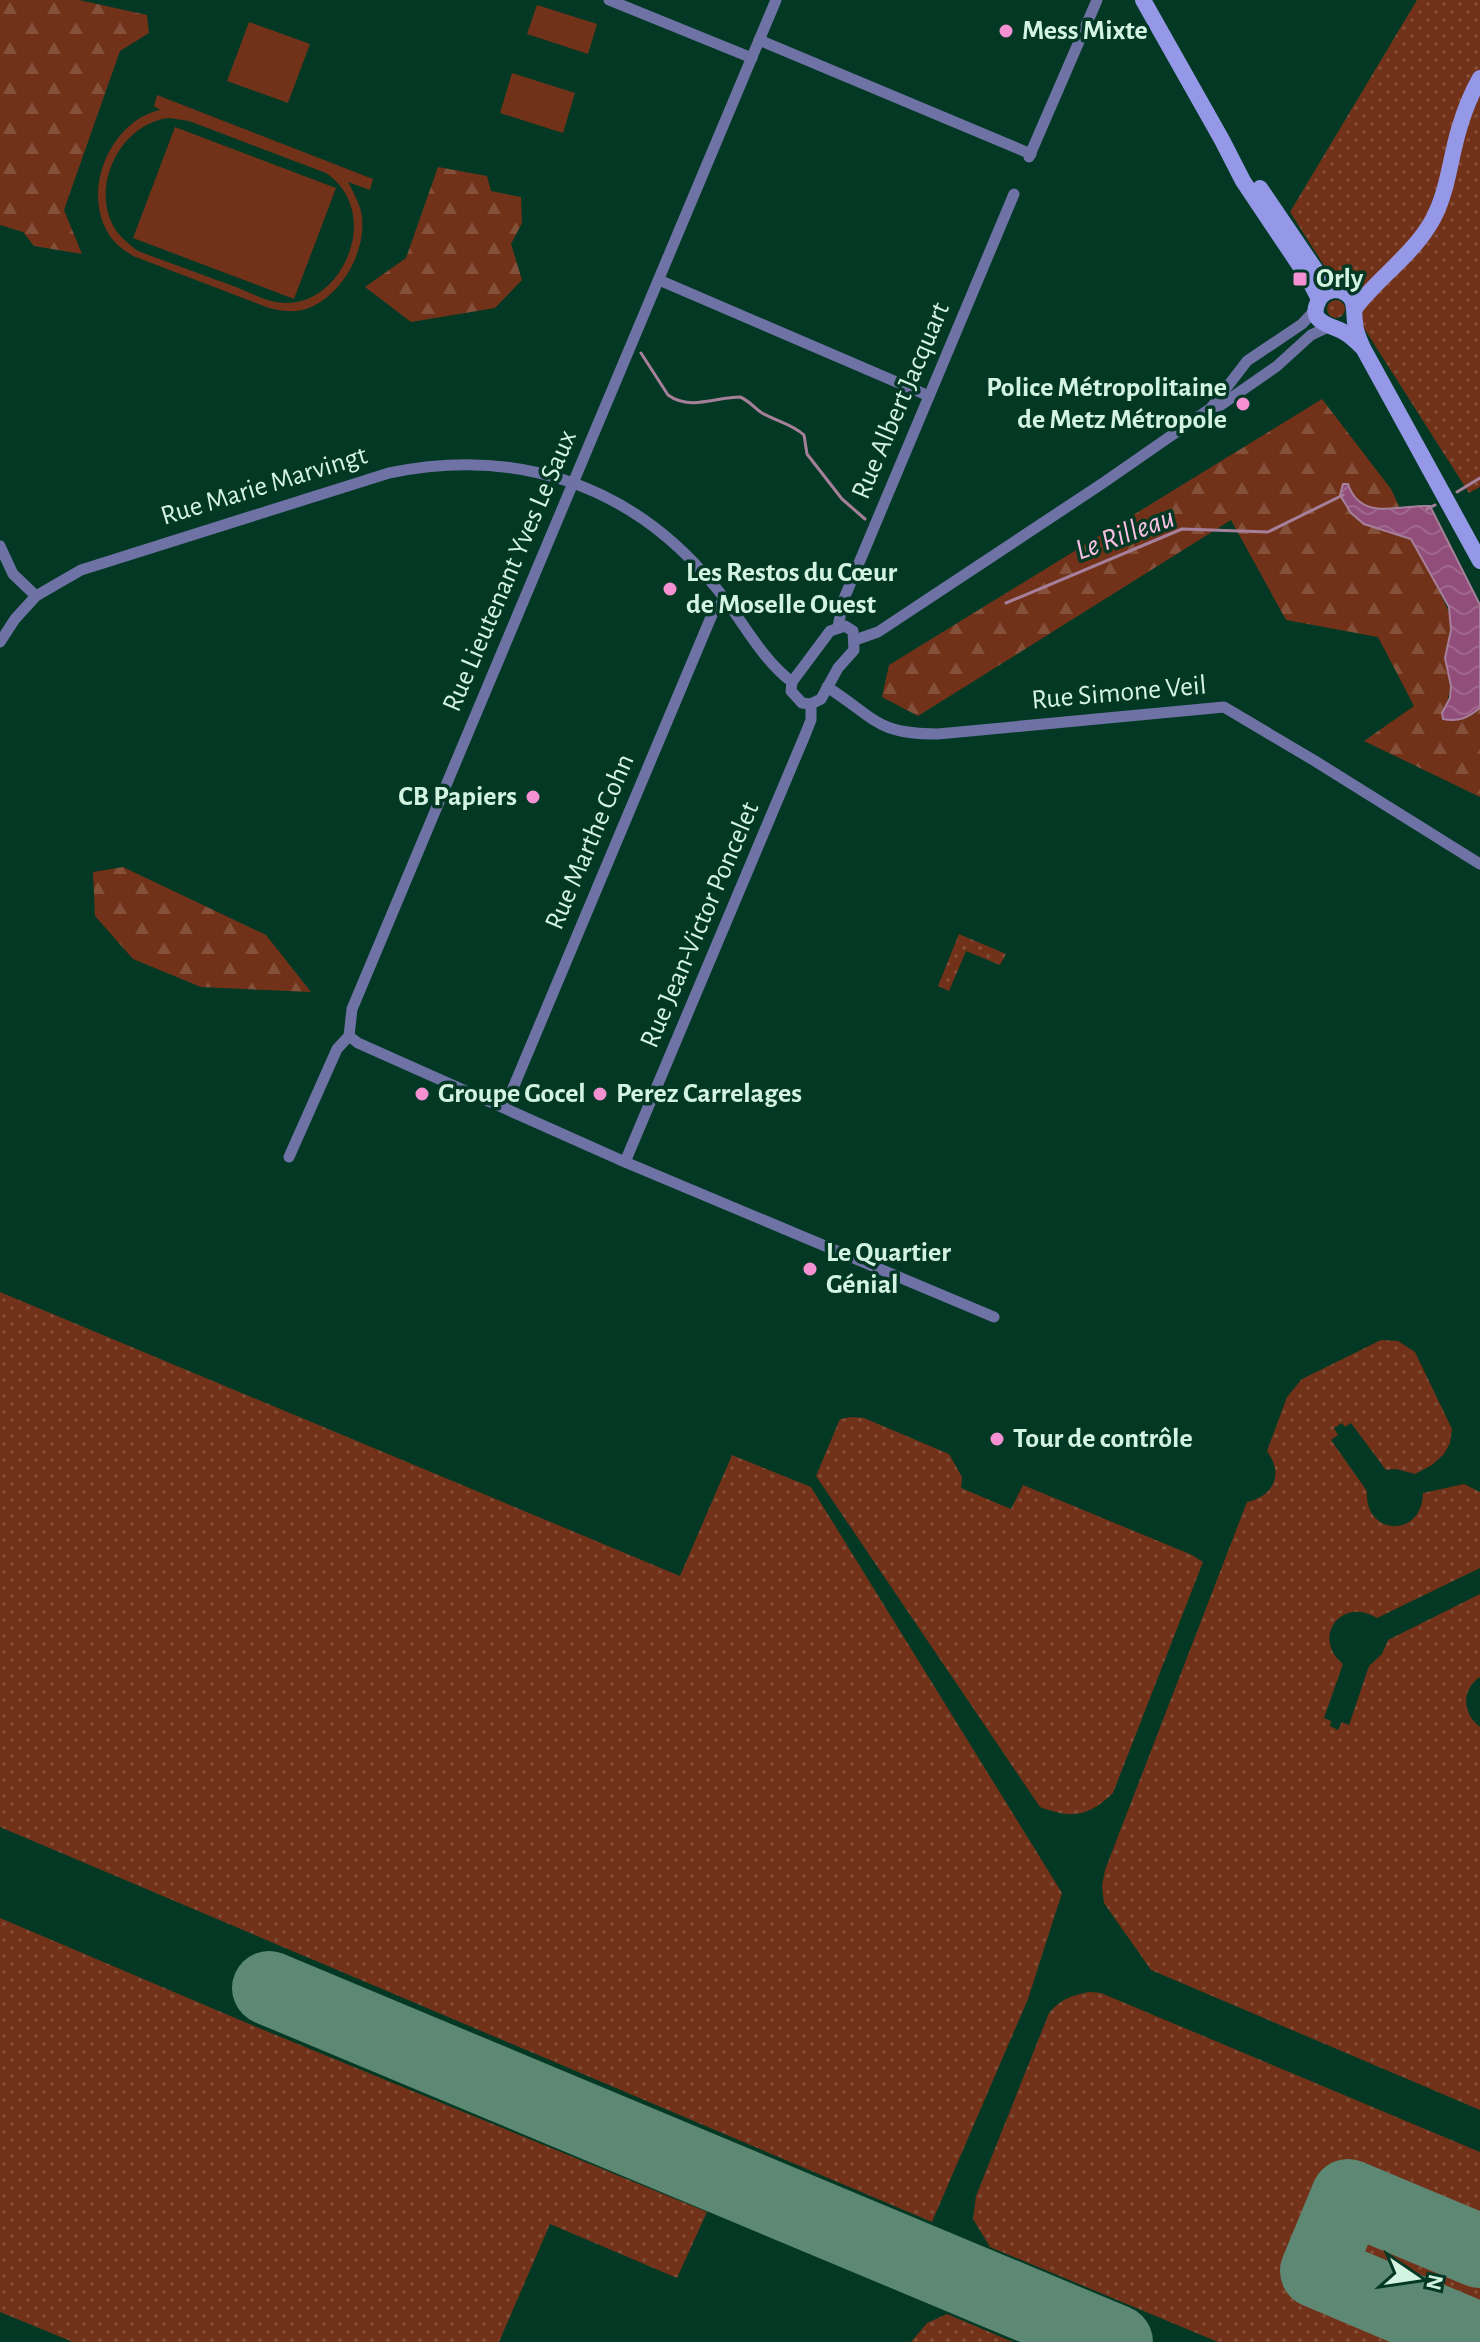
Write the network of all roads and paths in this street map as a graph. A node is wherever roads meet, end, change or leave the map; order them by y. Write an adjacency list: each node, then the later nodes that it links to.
1 (609, 0): 6 (street)
2 (776, 0): 5 (street, Rue Lieutenant Yves Le Saux)
3 (1097, 0): 5 (street)
4 (1143, 0): 8 (main road)
5 (759, 40): 6 (street, Rue Lieutenant Yves Le Saux)
6 (752, 58): 10 (street, Rue Lieutenant Yves Le Saux)
7 (1480, 78): 11 (main road)
8 (1222, 140): 12 (main road); 13 (main road)
9 (1014, 194): 19 (street, Rue Albert Jacquart)
10 (659, 280): 19 (street); 21 (street, Rue Lieutenant Yves Le Saux)
11 (1375, 283): 12 (main road); 14 (main road)
12 (1339, 290): 13 (main road); 14 (main road)
13 (1318, 304): 15 (main road); 17 (street)
14 (1355, 312): 15 (main road); 16 (main road)
15 (1333, 328): 16 (main road); 18 (street)
16 (1363, 348): 23 (main road)
17 (1247, 361): 18 (street); 20 (street)
18 (1259, 378): 20 (street)
19 (929, 396): 26 (street, Rue Albert Jacquart)
20 (1211, 408): 27 (street)
21 (574, 481): 24 (street, Rue Marie Marvingt); 25 (street); 33 (street, Rue Lieutenant Yves Le Saux)
22 (0, 546): 24 (street)
23 (1480, 561)
24 (36, 596): 28 (street, Rue Marie Marvingt)
25 (725, 600): 29 (street); 34 (street, Rue Marthe Cohn)
26 (838, 627): 27 (street); 29 (street)
27 (855, 640): 30 (street)
28 (0, 642)
29 (792, 682): 31 (street)
30 (827, 687): 31 (street); 32 (street, Rue Simone Veil)
31 (811, 704): 36 (street, Rue Jean-Victor Poncelet)
32 (1480, 864)
33 (349, 1036): 34 (street); 35 (street, Rue Lieutenant Yves Le Saux)
34 (505, 1107): 36 (street)
35 (289, 1157)
36 (625, 1162): 37 (street)
37 (994, 1317)

